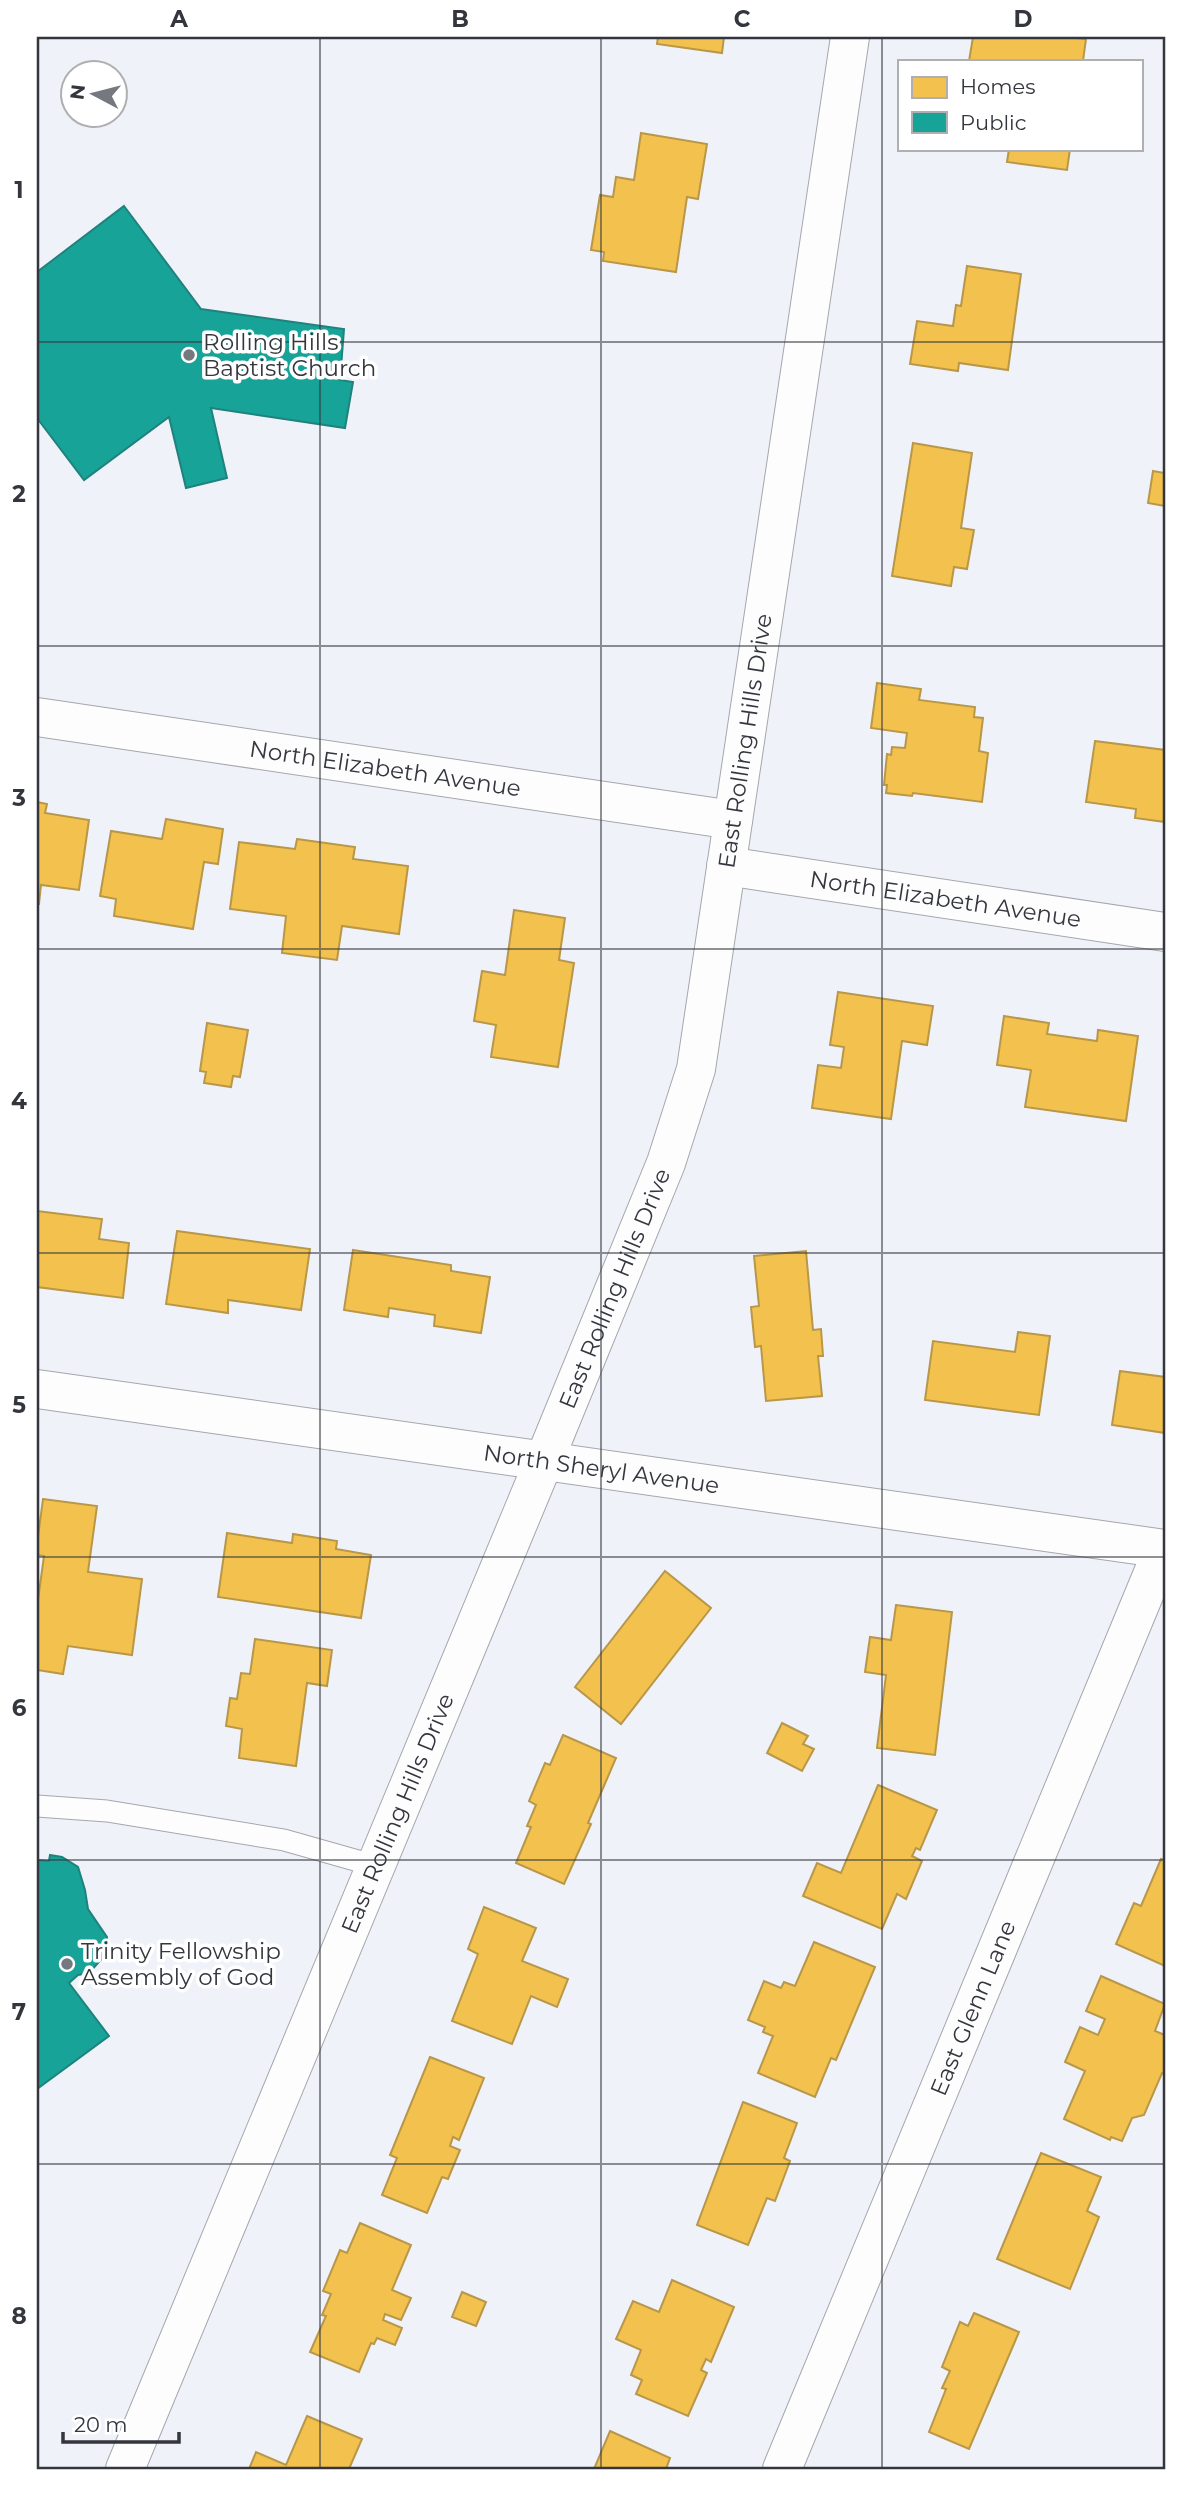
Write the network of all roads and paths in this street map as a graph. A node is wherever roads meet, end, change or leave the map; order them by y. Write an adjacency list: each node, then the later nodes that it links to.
1 (850, 37): 3 (street, East Rolling Hills Drive)
2 (37, 717): 3 (street, North Elizabeth Avenue)
3 (733, 820): 4 (street, East Rolling Hills Drive)
4 (726, 866): 5 (street, North Elizabeth Avenue); 7 (street, East Rolling Hills Drive)
5 (1165, 932)
6 (37, 1389): 7 (street, North Sheryl Avenue)
7 (544, 1461): 8 (street, North Sheryl Avenue); 10 (street, East Rolling Hills Drive)
8 (1164, 1549): 12 (street, East Glenn Lane)
9 (37, 1806): 10 (lane)
10 (376, 1866): 11 (street, East Rolling Hills Drive)
11 (125, 2469)
12 (782, 2469)

